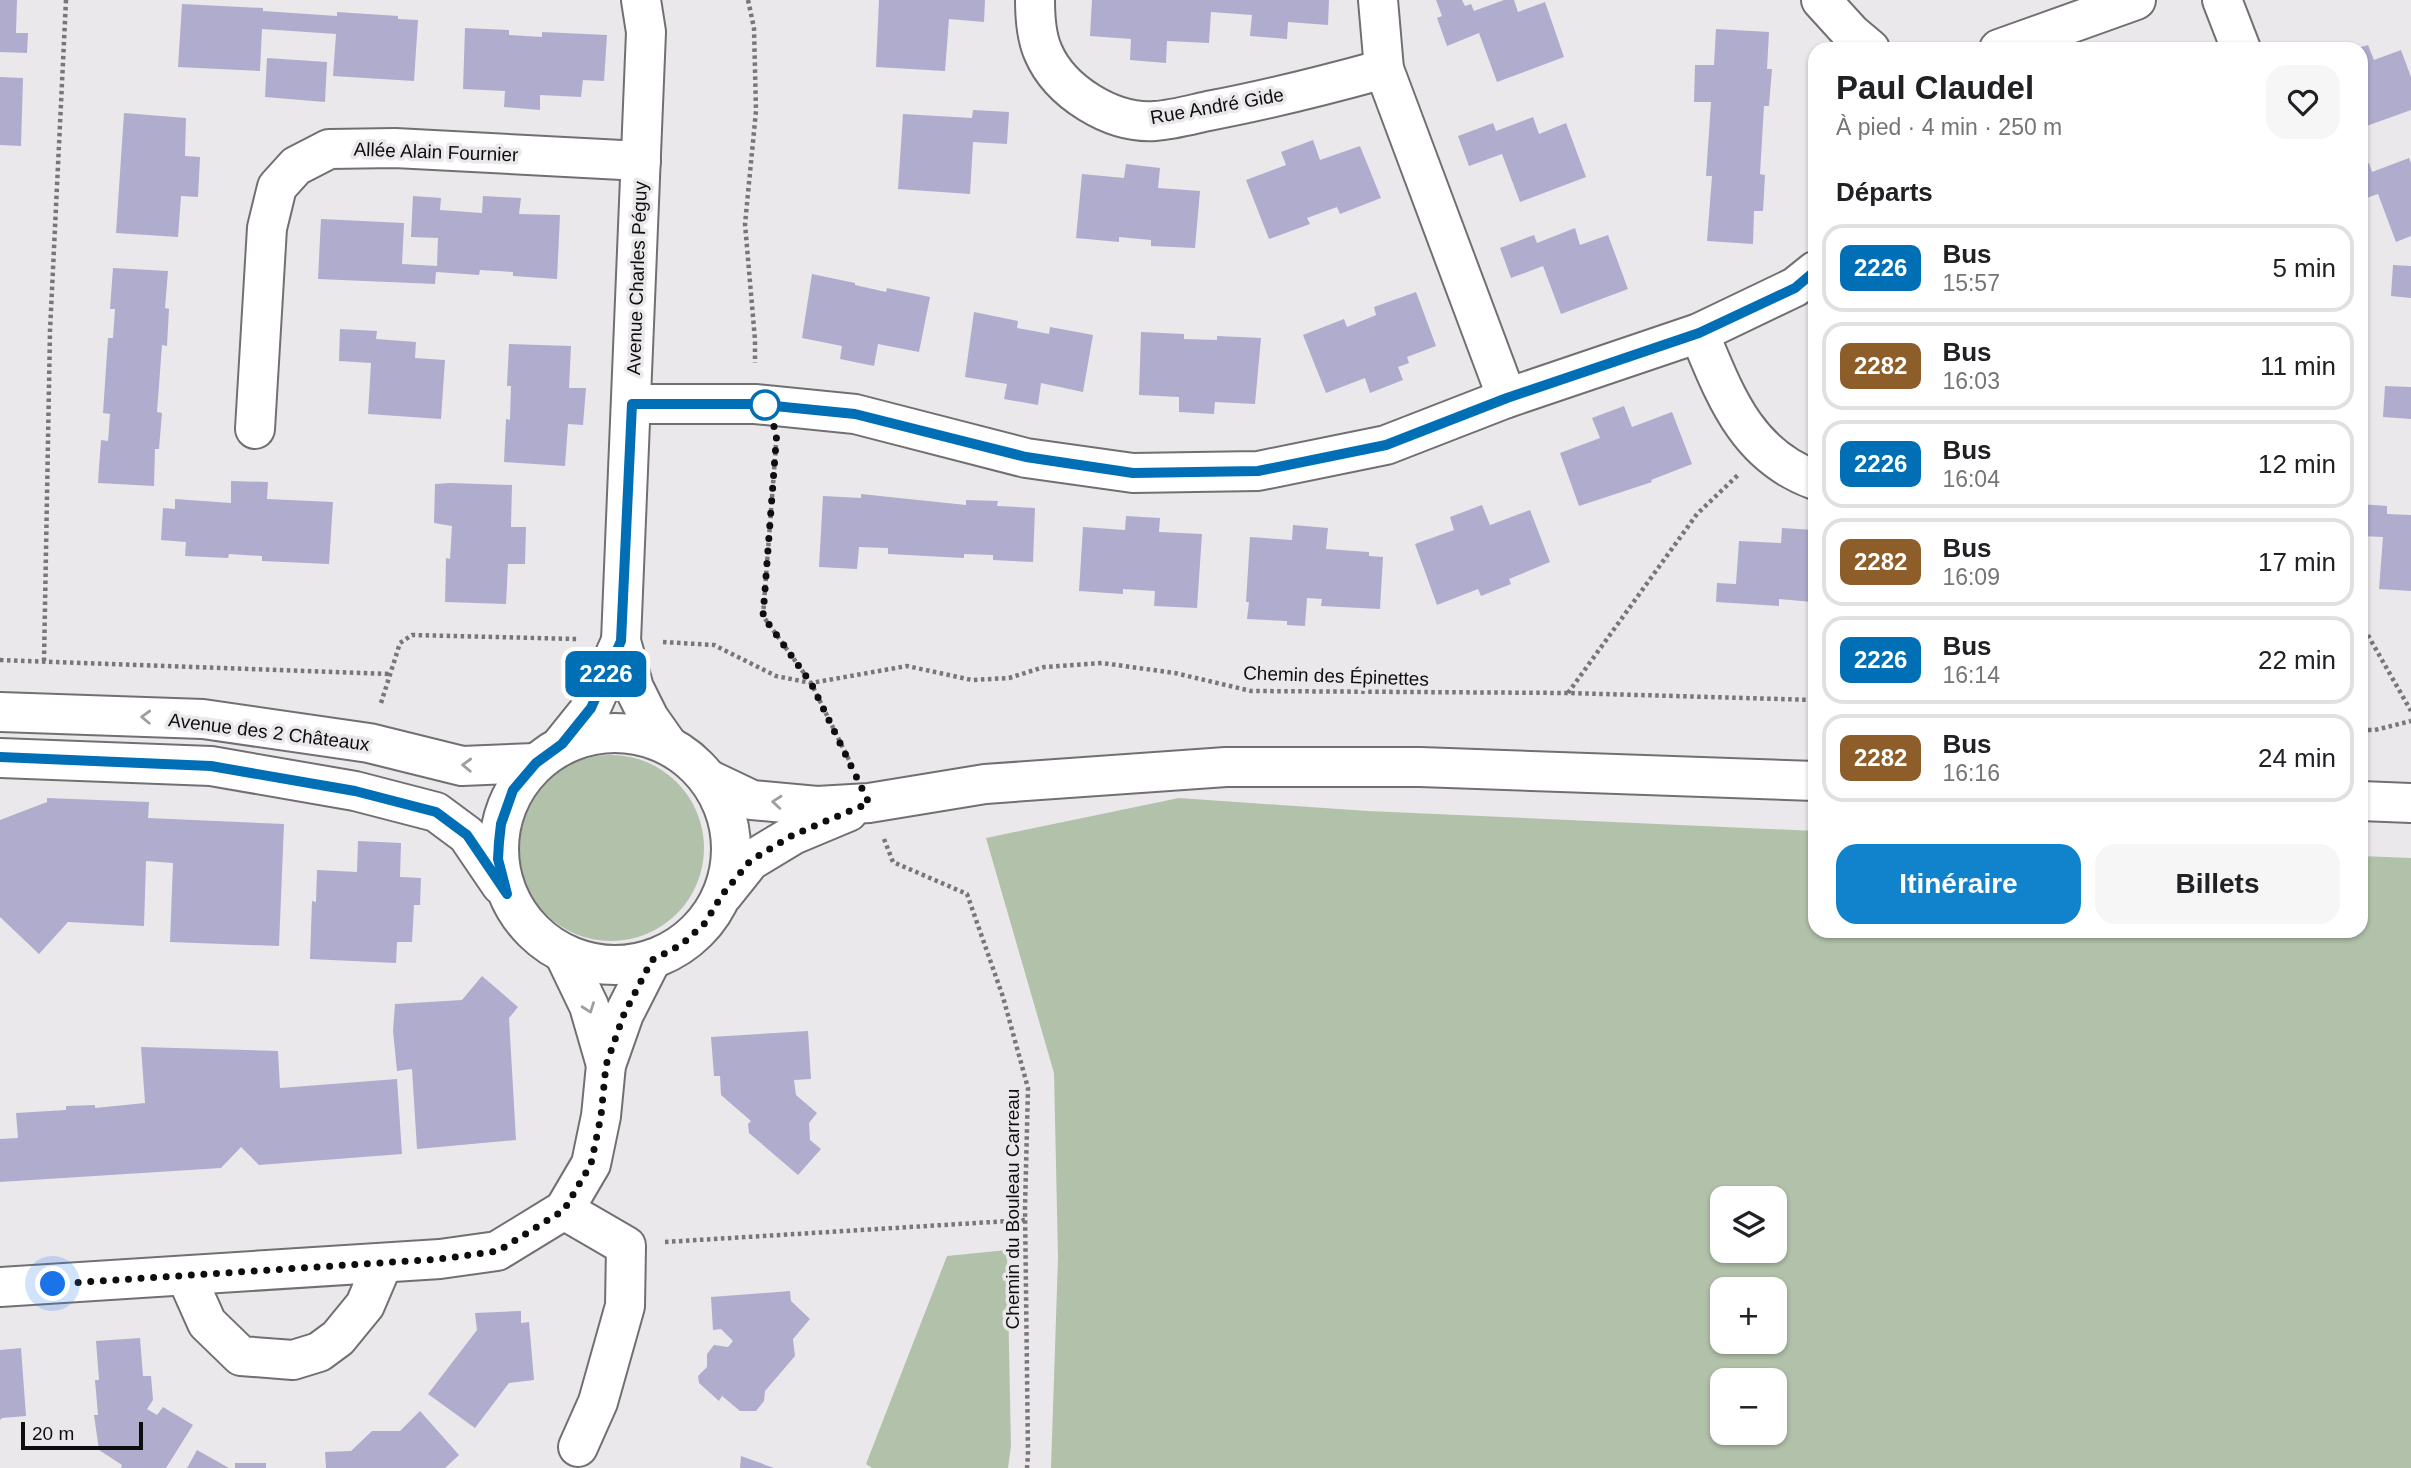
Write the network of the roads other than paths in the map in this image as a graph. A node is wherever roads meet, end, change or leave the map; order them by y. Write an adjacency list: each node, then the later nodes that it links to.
1 (641, 0): 11 (street, Avenue Charles Péguy)
2 (1035, 0): 10 (street, Rue André Gide)
3 (1378, 0): 10 (street)
4 (1821, 0): 7 (street)
5 (2136, 0): 8 (street)
6 (2222, 0): 9 (street)
7 (1862, 42)
8 (2019, 42)
9 (2238, 42)
10 (1384, 69): 14 (street)
11 (641, 161): 15 (street, Avenue Charles Péguy); 16 (street, Allée Alain Fournier)
12 (1808, 277): 13 (street)
13 (1699, 333): 14 (street); 17 (street)
14 (1507, 398): 15 (street)
15 (632, 404): 18 (street, Avenue Charles Péguy)
16 (255, 429)
17 (1808, 477)
18 (621, 641): 20 (street, Avenue Charles Péguy); 21 (street, Avenue Charles Péguy)
19 (0, 712): 21 (street, Avenue des 2 Châteaux, one-way to 19)
20 (668, 745): 21 (street); 23 (street)
21 (549, 753): 28 (street)
22 (0, 758): 28 (street)
23 (710, 780): 26 (street, one-way to 23); 29 (street)
24 (1808, 782): 26 (street)
25 (2368, 801): 27 (street)
26 (869, 803): 29 (street)
27 (2411, 803)
28 (507, 894): 30 (street)
29 (722, 895): 31 (street)
30 (564, 954): 31 (street); 32 (street, one-way to 32)
31 (652, 960): 32 (street)
32 (606, 1065): 33 (street)
33 (564, 1210): 34 (street); 37 (street)
34 (383, 1263): 35 (street); 35 (street)
35 (186, 1276): 36 (street)
36 (0, 1287)
37 (578, 1447)

